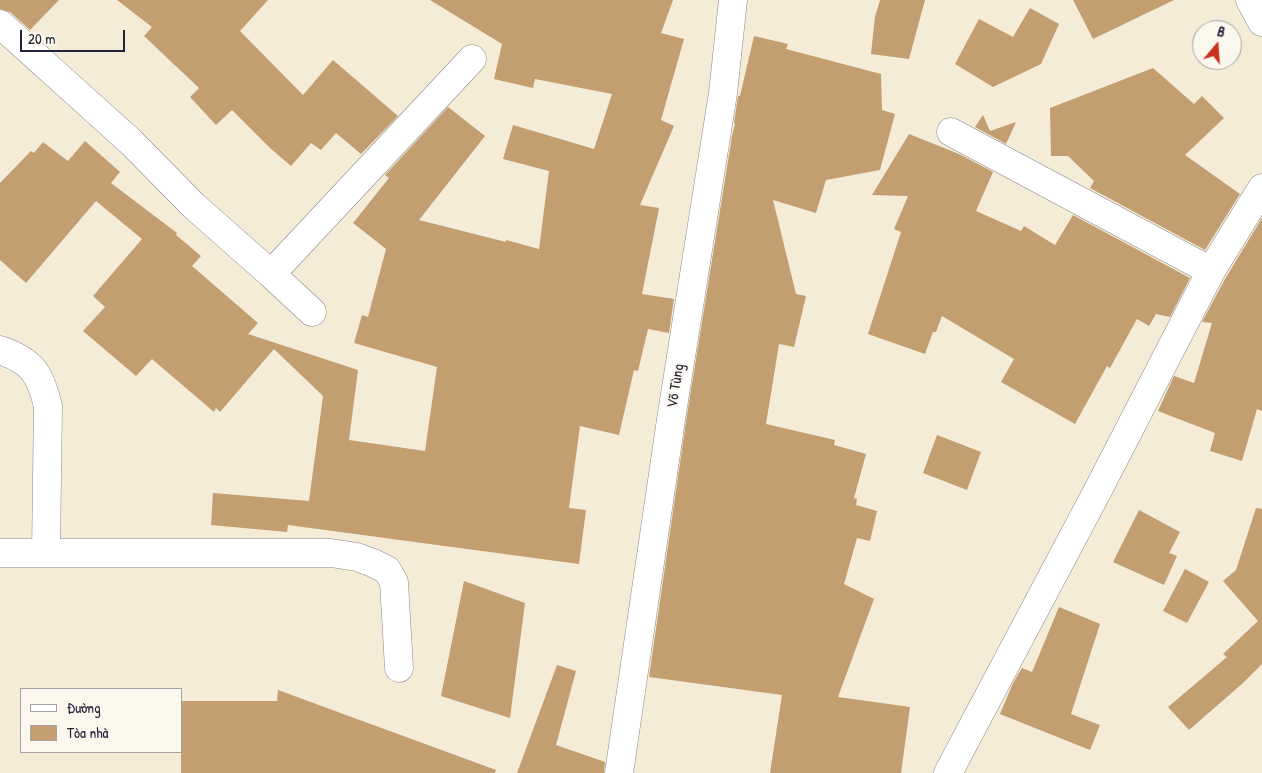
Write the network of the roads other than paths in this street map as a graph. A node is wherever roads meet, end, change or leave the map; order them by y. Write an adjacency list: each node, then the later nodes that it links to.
1 (733, 0): 15 (main road, Võ Tùng)
2 (1250, 0): 3 (main road)
3 (1262, 22)
4 (0, 24): 9 (main road)
5 (472, 59): 9 (main road)
6 (951, 132): 8 (main road)
7 (1262, 188): 8 (main road)
8 (1211, 271): 16 (main road)
9 (272, 274): 10 (main road)
10 (312, 312)
11 (0, 350): 12 (main road)
12 (46, 552): 13 (main road); 14 (main road)
13 (0, 553)
14 (399, 668)
15 (619, 773)
16 (948, 773)

